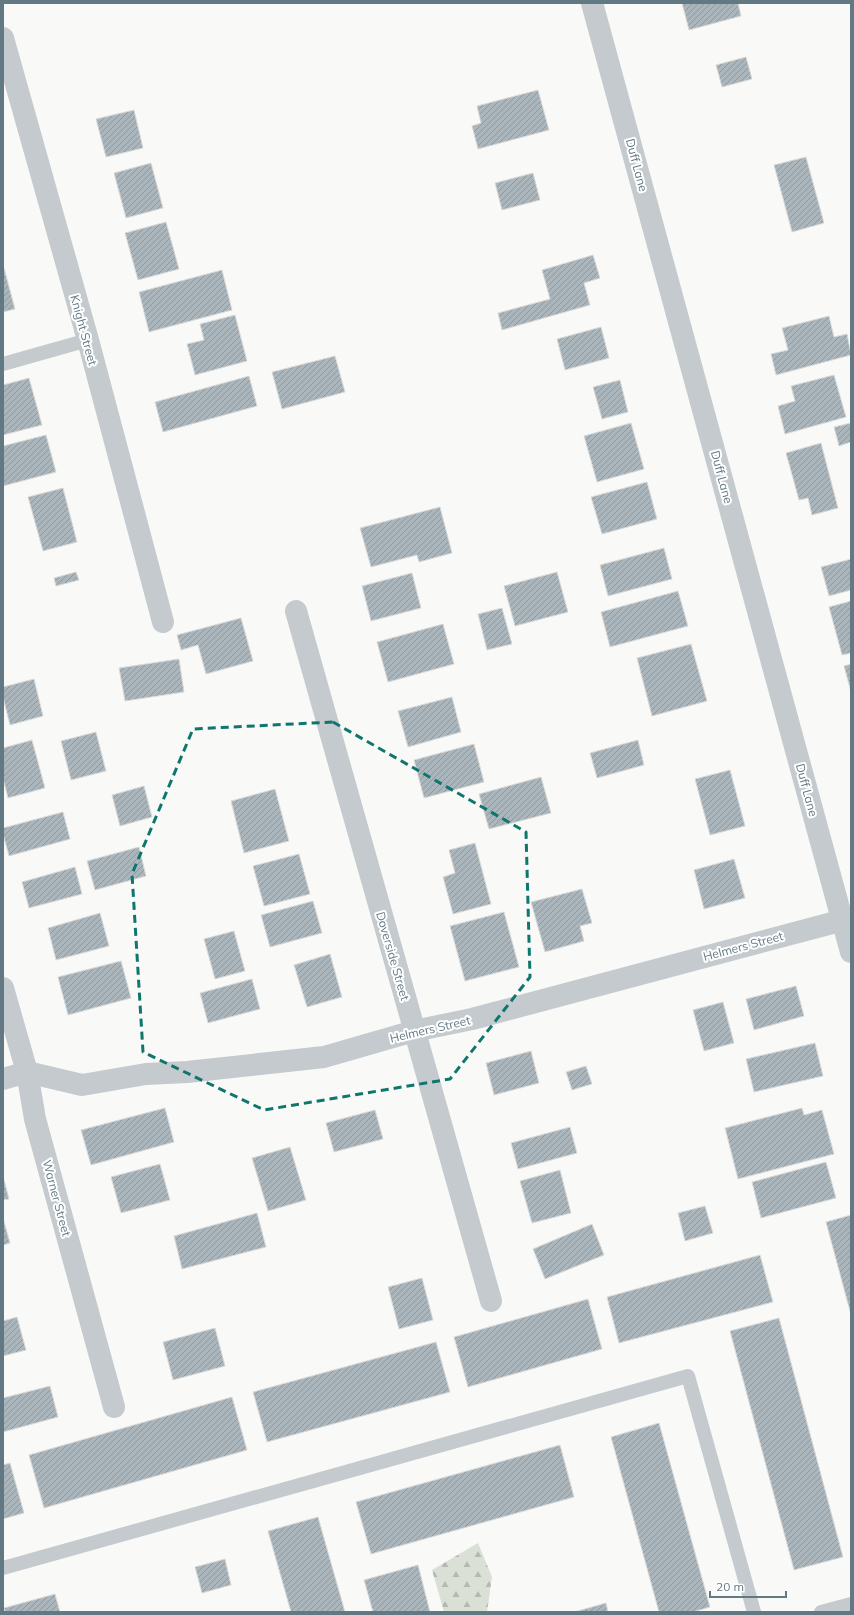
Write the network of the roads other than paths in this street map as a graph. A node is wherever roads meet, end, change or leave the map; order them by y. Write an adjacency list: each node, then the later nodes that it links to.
1 (592, 3): 7 (street, Duff Lane)
2 (3, 38): 3 (street, Knight Street)
3 (88, 340): 4 (lane); 6 (street, Knight Street)
4 (3, 364)
5 (296, 611): 10 (street, Doverside Street)
6 (163, 622)
7 (846, 918): 8 (street, Duff Lane); 10 (street, Helmers Street)
8 (851, 952)
9 (3, 988): 11 (street, Warner Street)
10 (414, 1031): 11 (street, Helmers Street); 13 (street, Doverside Street)
11 (27, 1072): 12 (street, Helmers Street); 14 (street, Warner Street)
12 (3, 1079)
13 (491, 1301)
14 (114, 1407)
15 (3, 1568): 17 (lane)
16 (851, 1604): 18 (lane)
17 (754, 1612)
18 (821, 1612)

